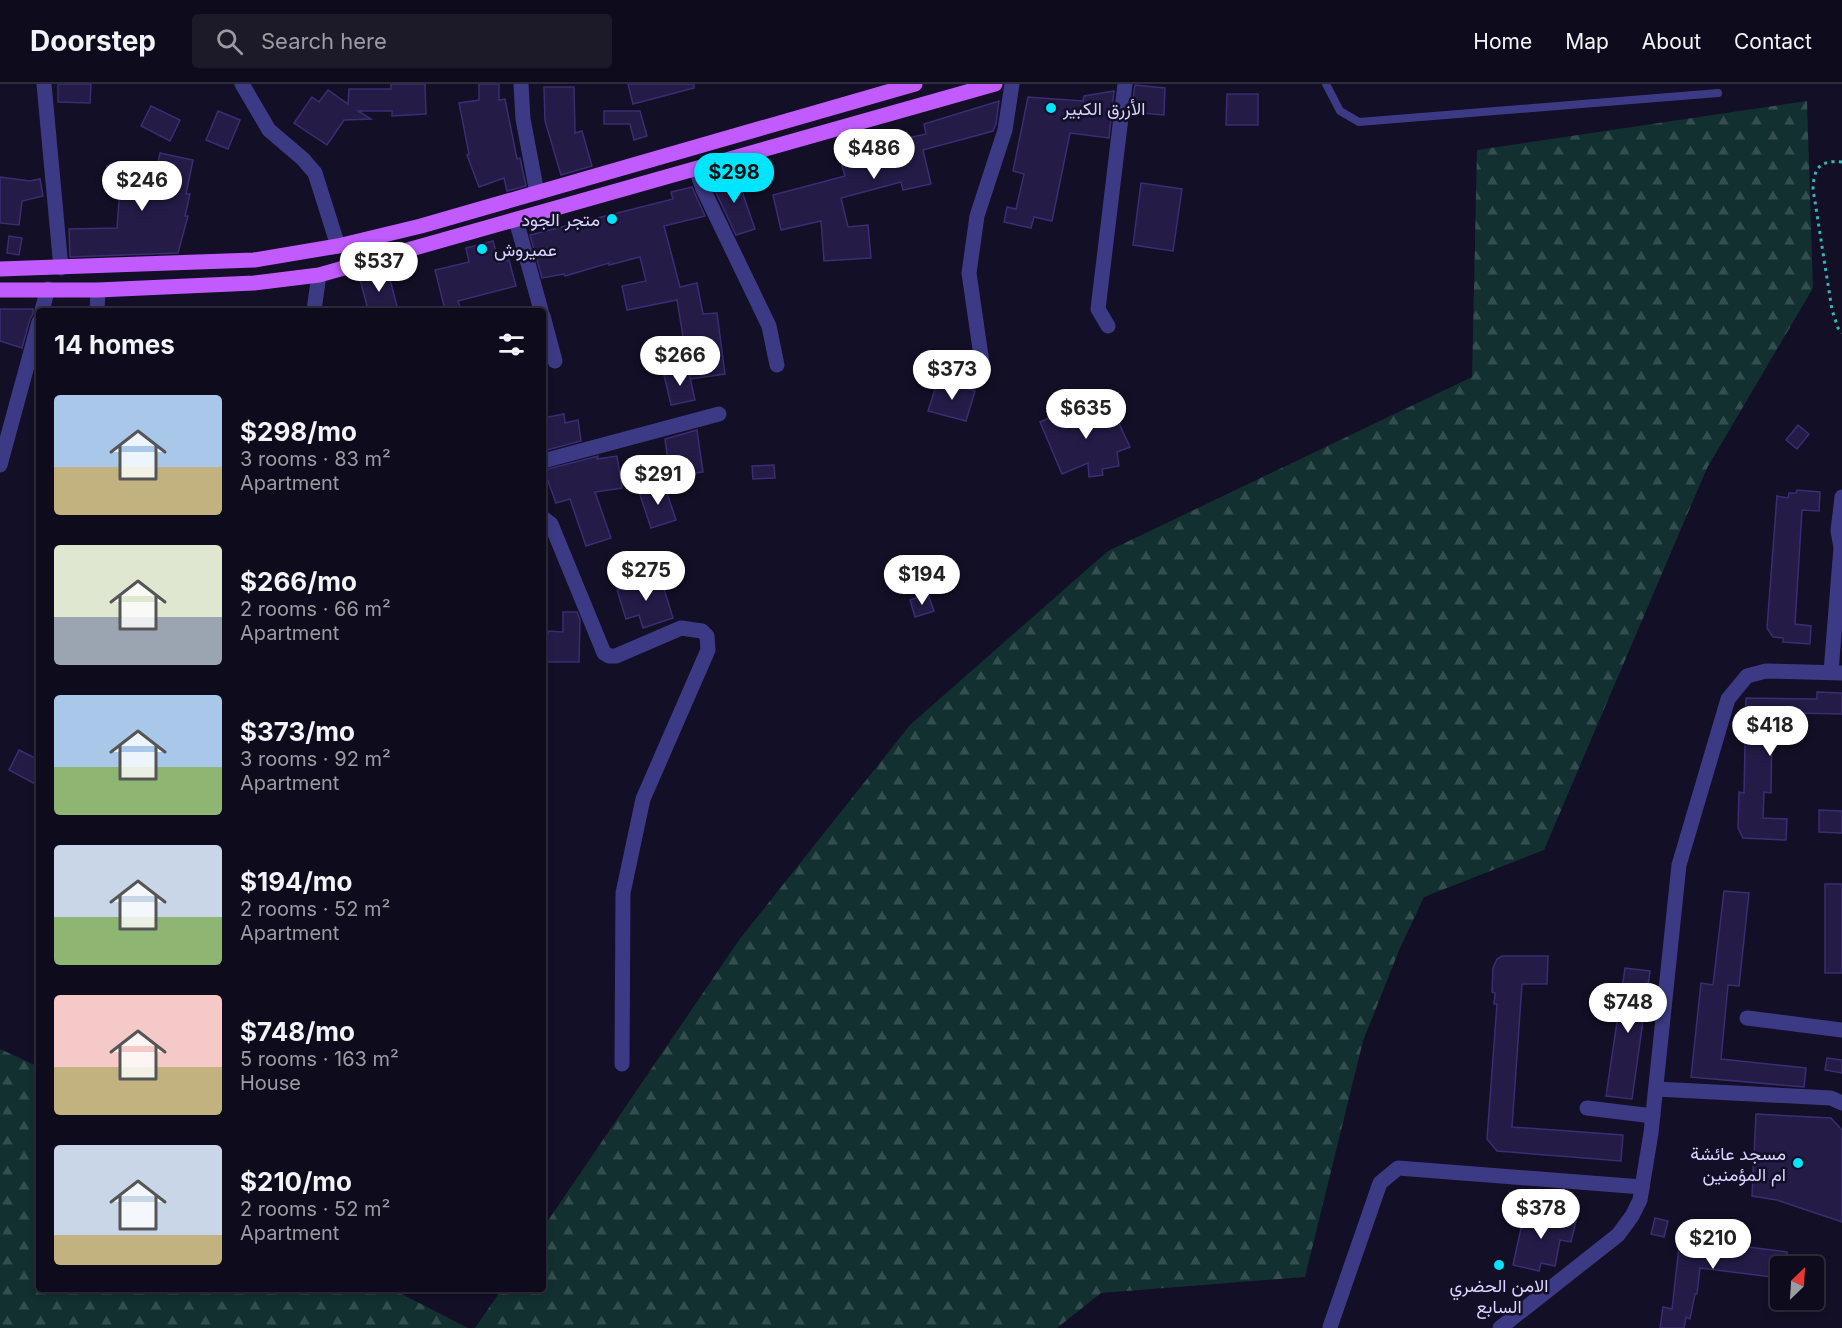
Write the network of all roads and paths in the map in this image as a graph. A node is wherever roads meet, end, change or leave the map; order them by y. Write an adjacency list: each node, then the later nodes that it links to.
1 (44, 84): 15 (street)
2 (242, 84): 14 (street)
3 (520, 84): 12 (street)
4 (915, 84): 12 (main road)
5 (995, 84): 11 (main road)
6 (1012, 84): 30 (street)
7 (1125, 84): 25 (street)
8 (1326, 84): 9 (lane)
9 (1718, 93)
10 (1842, 162): 28 (path)
11 (696, 169): 13 (main road); 31 (street)
12 (537, 193): 14 (main road)
13 (516, 220): 17 (main road); 24 (street)
14 (338, 246): 15 (main road)
15 (61, 268): 16 (main road)
16 (0, 269)
17 (319, 275): 20 (main road); 23 (street)
18 (48, 289): 19 (main road); 20 (main road); 21 (street)
19 (0, 290)
20 (98, 290): 22 (street)
21 (43, 308)
22 (97, 308)
23 (314, 308)
24 (541, 308)
25 (1108, 326)
26 (546, 327): 29 (street)
27 (36, 333): 34 (street)
28 (1842, 333)
29 (555, 361)
30 (982, 363)
31 (777, 365)
32 (719, 414): 33 (street)
33 (546, 460)
34 (0, 465)
35 (1842, 497): 37 (street)
36 (546, 520): 40 (street)
37 (1837, 673): 41 (street)
38 (1747, 1018): 39 (street)
39 (1842, 1030)
40 (622, 1064)
41 (1656, 1089): 42 (street); 44 (street)
42 (1842, 1103)
43 (1587, 1108): 44 (street)
44 (1653, 1116): 45 (street)
45 (1642, 1187): 46 (street); 47 (street)
46 (1330, 1327)
47 (1500, 1328)

